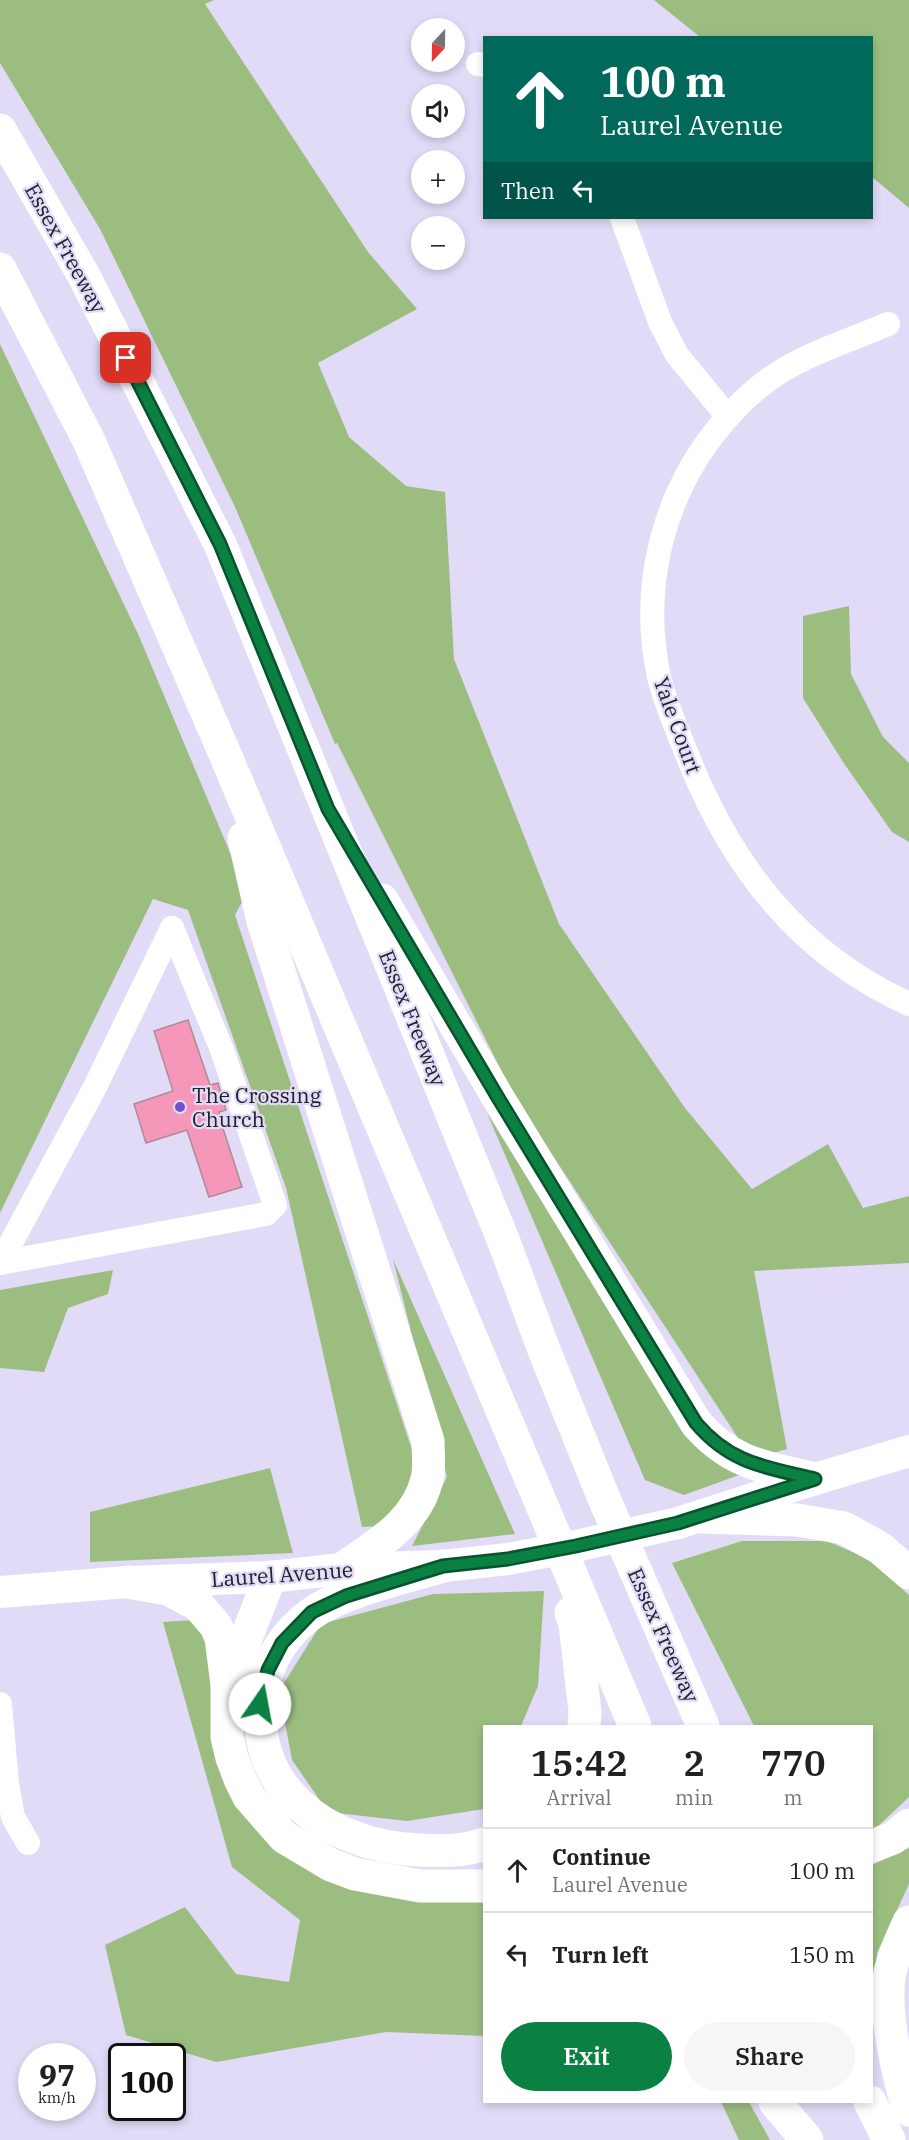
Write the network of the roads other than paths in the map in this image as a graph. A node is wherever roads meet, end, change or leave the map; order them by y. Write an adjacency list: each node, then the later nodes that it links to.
1 (0, 130): 7 (highway, Essex Freeway)
2 (622, 219): 5 (street)
3 (0, 269): 6 (highway)
4 (888, 324): 5 (street, Yale Court)
5 (728, 417): 8 (street, Yale Court)
6 (225, 754): 12 (highway); 16 (highway)
7 (328, 809): 10 (highway, Essex Freeway); 13 (highway)
8 (909, 1004)
9 (0, 1263): 9 (street)
10 (567, 1408): 25 (highway, Essex Freeway); 26 (highway)
11 (909, 1451): 13 (main road, Laurel Avenue)
12 (528, 1478): 23 (highway); 24 (highway)
13 (815, 1479): 14 (main road, Laurel Avenue)
14 (690, 1520): 15 (main road, Laurel Avenue); 17 (highway)
15 (443, 1566): 16 (main road, Laurel Avenue); 29 (highway)
16 (342, 1569): 18 (main road, Laurel Avenue)
17 (909, 1573)
18 (270, 1577): 19 (main road, Laurel Avenue); 21 (highway)
19 (127, 1582): 20 (main road, Laurel Avenue); 21 (highway)
20 (0, 1592)
21 (227, 1685): 31 (highway)
22 (0, 1704): 28 (street)
23 (584, 1725)
24 (634, 1725)
25 (703, 1725)
26 (728, 1725)
27 (909, 1825): 30 (highway)
28 (28, 1843)
29 (483, 1844)
30 (873, 1846)
31 (483, 1886)
32 (909, 1922): 36 (highway)
33 (776, 2103): 37 (highway)
34 (800, 2103): 38 (highway)
35 (870, 2103): 39 (highway)
36 (909, 2110)
37 (807, 2140)
38 (819, 2140)
39 (889, 2140)

